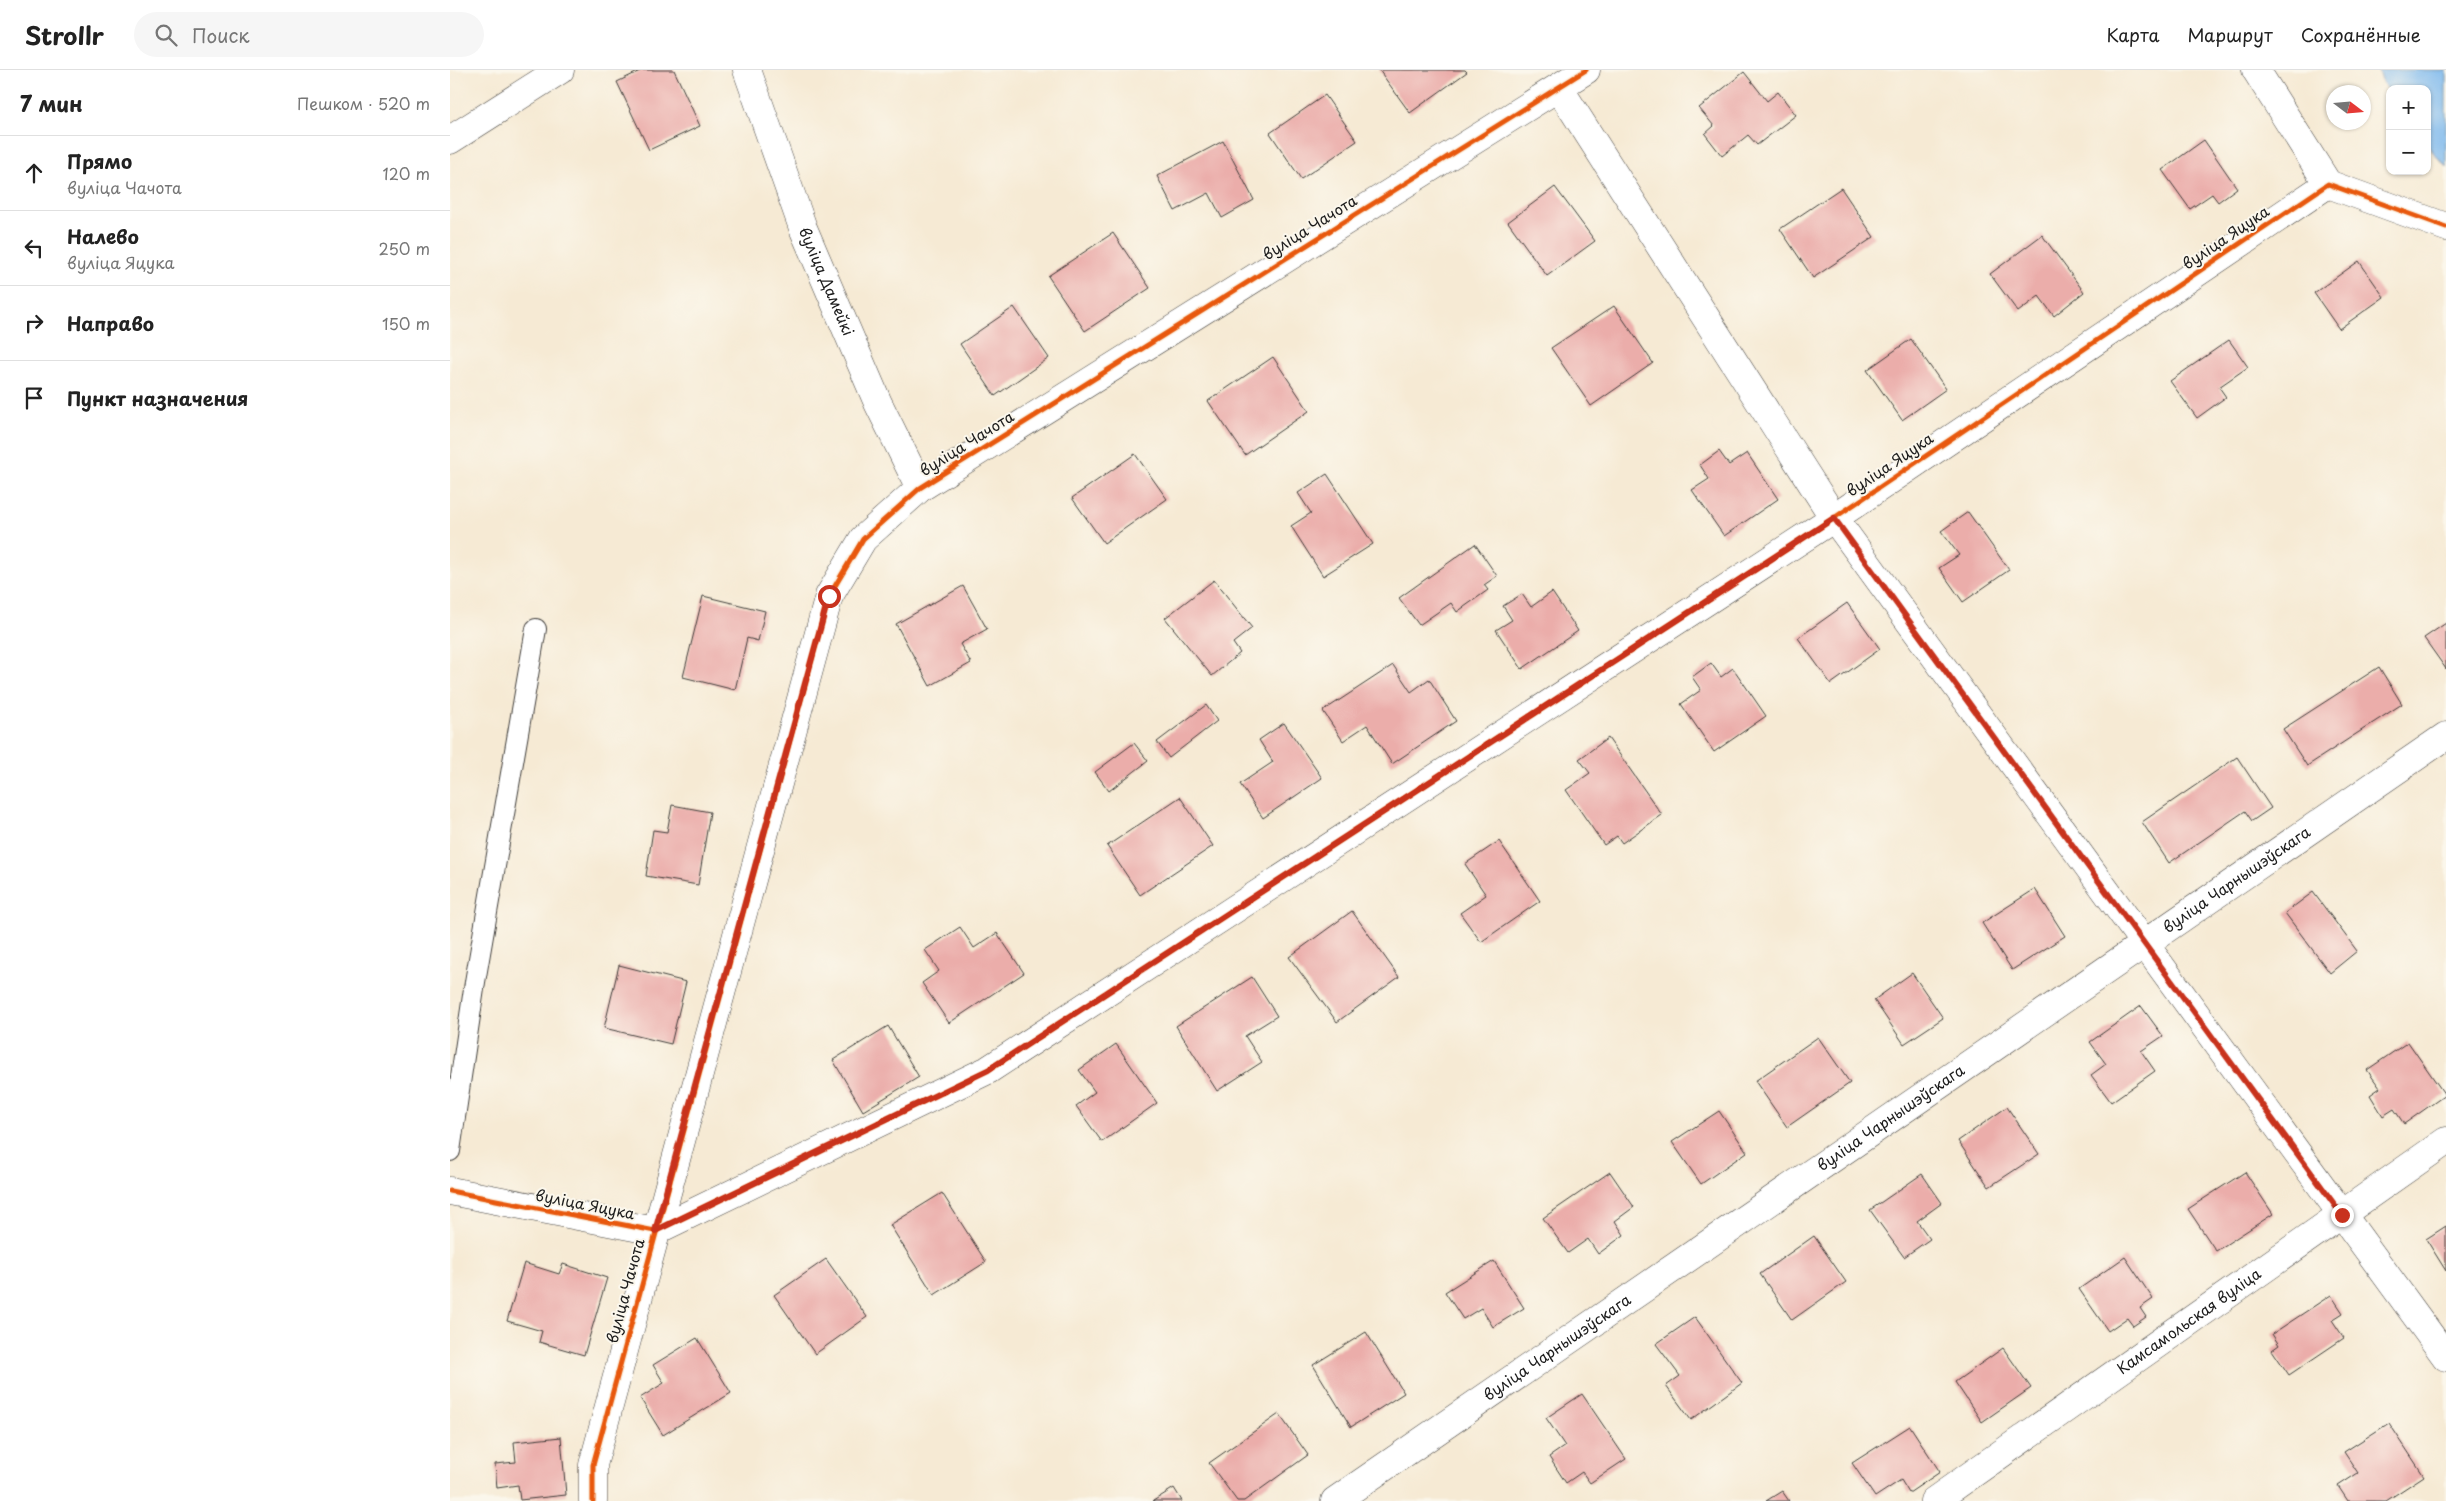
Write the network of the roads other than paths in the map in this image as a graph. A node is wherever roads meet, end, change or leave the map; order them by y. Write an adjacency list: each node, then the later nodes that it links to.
1 (560, 70): 6 (street)
2 (747, 70): 9 (street, вуліца Дамейкі)
3 (1586, 70): 5 (street, вуліца Чачота)
4 (2256, 70): 7 (street)
5 (1558, 88): 9 (street, вуліца Чачота); 10 (street)
6 (450, 140)
7 (2328, 184): 8 (street); 10 (street, вуліца Яцука)
8 (2446, 227)
9 (920, 488): 18 (street, вуліца Чачота)
10 (1834, 518): 13 (street); 18 (street, вуліца Яцука)
11 (536, 629): 15 (lane)
12 (2446, 736): 13 (street, вуліца Чарнышэўскага)
13 (2144, 944): 17 (street); 21 (street, вуліца Чарнышэўскага)
14 (2446, 1141): 17 (street, Камсамольская вуліца)
15 (450, 1150)
16 (450, 1191): 18 (street, вуліца Яцука)
17 (2342, 1215): 19 (street); 22 (street, Камсамольская вуліца)
18 (655, 1231): 20 (street, вуліца Чачота)
19 (2446, 1357)
20 (594, 1501)
21 (1335, 1501)
22 (1934, 1501)

